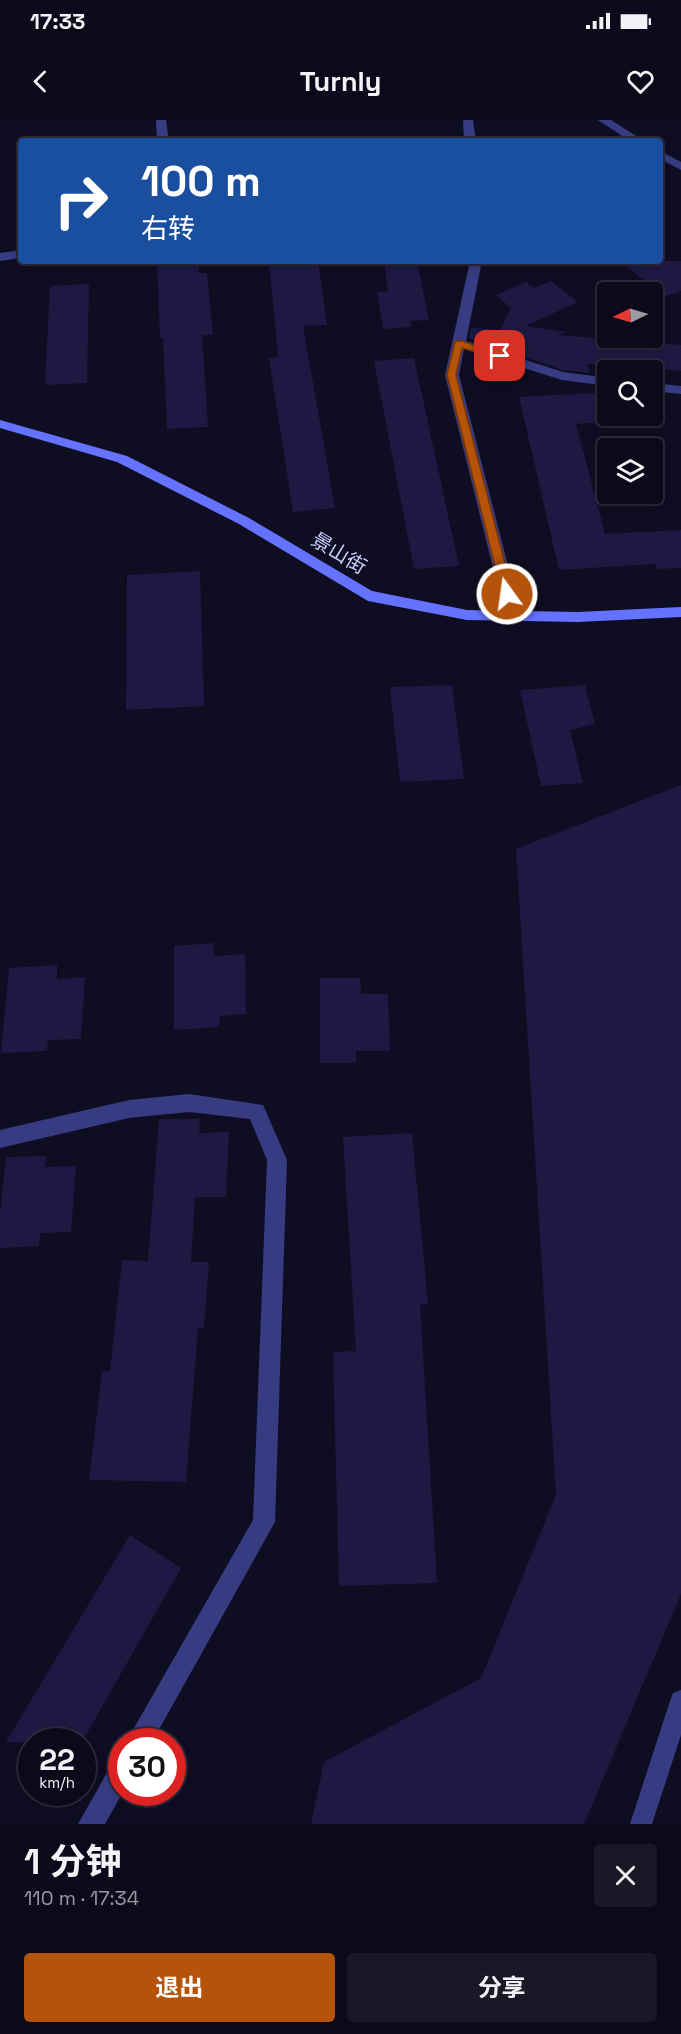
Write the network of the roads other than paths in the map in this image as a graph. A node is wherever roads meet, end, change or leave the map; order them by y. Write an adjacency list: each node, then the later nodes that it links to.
1 (161, 120): 4 (street)
2 (468, 120): 5 (street)
3 (603, 120): 6 (street)
4 (163, 138)
5 (470, 138)
6 (633, 138)
7 (663, 156): 8 (street)
8 (681, 167)
9 (18, 254): 10 (street)
10 (0, 257)
11 (475, 264): 12 (street)
12 (458, 344): 13 (street); 18 (street)
13 (597, 381)
14 (663, 388): 15 (street)
15 (681, 390)
16 (0, 424): 18 (street, 景山街)
17 (681, 612): 18 (street, 景山街)
18 (513, 616)
19 (0, 1139): 21 (street)
20 (681, 1701): 24 (lane)
21 (146, 1728)
22 (108, 1795): 23 (street)
23 (91, 1824)
24 (641, 1824)

